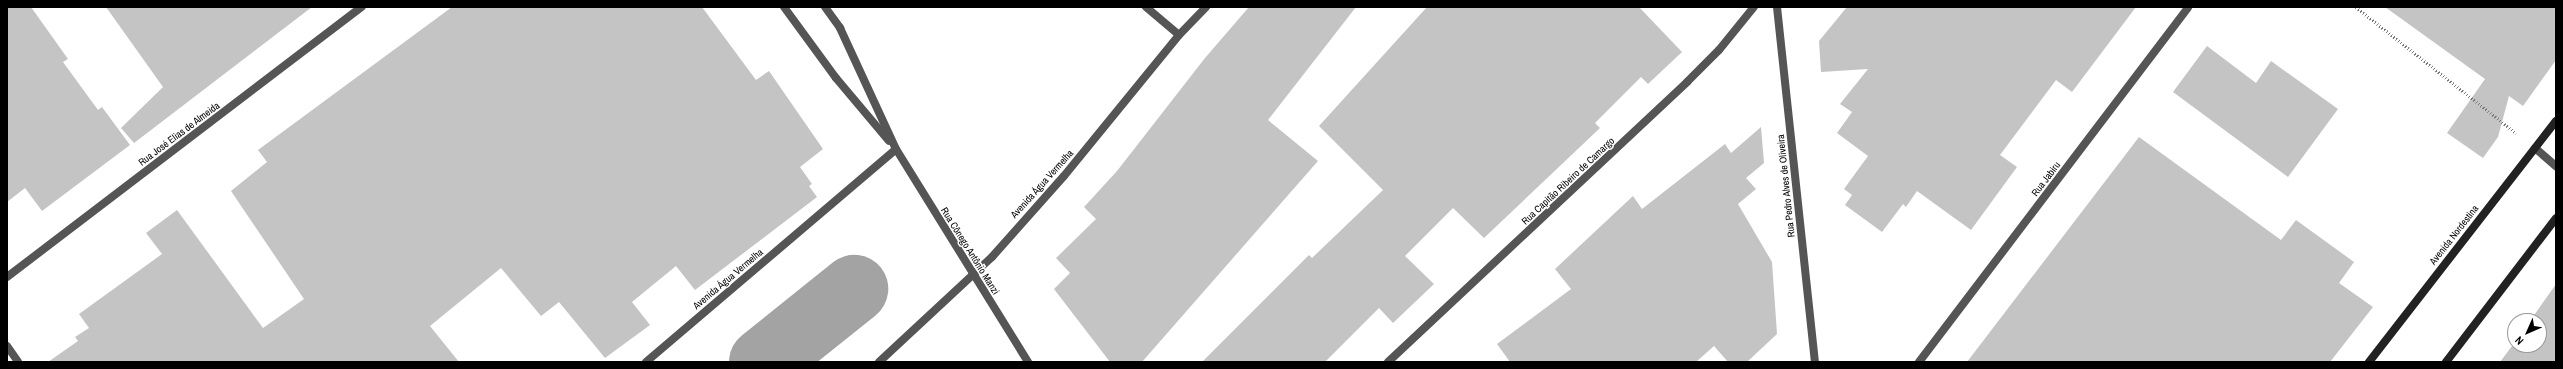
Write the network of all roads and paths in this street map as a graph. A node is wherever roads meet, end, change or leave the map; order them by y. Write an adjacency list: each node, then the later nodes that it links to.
1 (362, 7): 17 (street, Rua José Elias de Almeida)
2 (784, 7): 13 (street, Rua Cônego Antônio Manzi)
3 (825, 7): 13 (street, Rua Cônego Antônio Manzi)
4 (1146, 7): 10 (street)
5 (1206, 7): 10 (street, Avenida Água Vermelha)
6 (1754, 7): 23 (street, Rua Capitão Ribeiro de Camargo)
7 (1776, 7): 24 (street, Rua Pedro Alves de Oliveira)
8 (2188, 7): 25 (street, Rua Jabiru)
9 (2356, 7): 12 (path)
10 (1179, 35): 16 (street, Avenida Água Vermelha)
11 (2556, 121): 12 (main road, Avenida Nordestina)
12 (2535, 148): 14 (street); 26 (main road, Avenida Nordestina)
13 (896, 149): 16 (street, Rua Cônego Antônio Manzi); 20 (street, Avenida Água Vermelha)
14 (2556, 166)
15 (2556, 218): 27 (main road)
16 (973, 276): 21 (street, Avenida Água Vermelha); 22 (street, Rua Cônego Antônio Manzi)
17 (7, 277)
18 (7, 346): 19 (street)
19 (18, 362)
20 (646, 362)
21 (879, 362)
22 (1028, 362)
23 (1388, 362)
24 (1815, 362)
25 (1919, 362)
26 (2369, 362)
27 (2446, 362)

